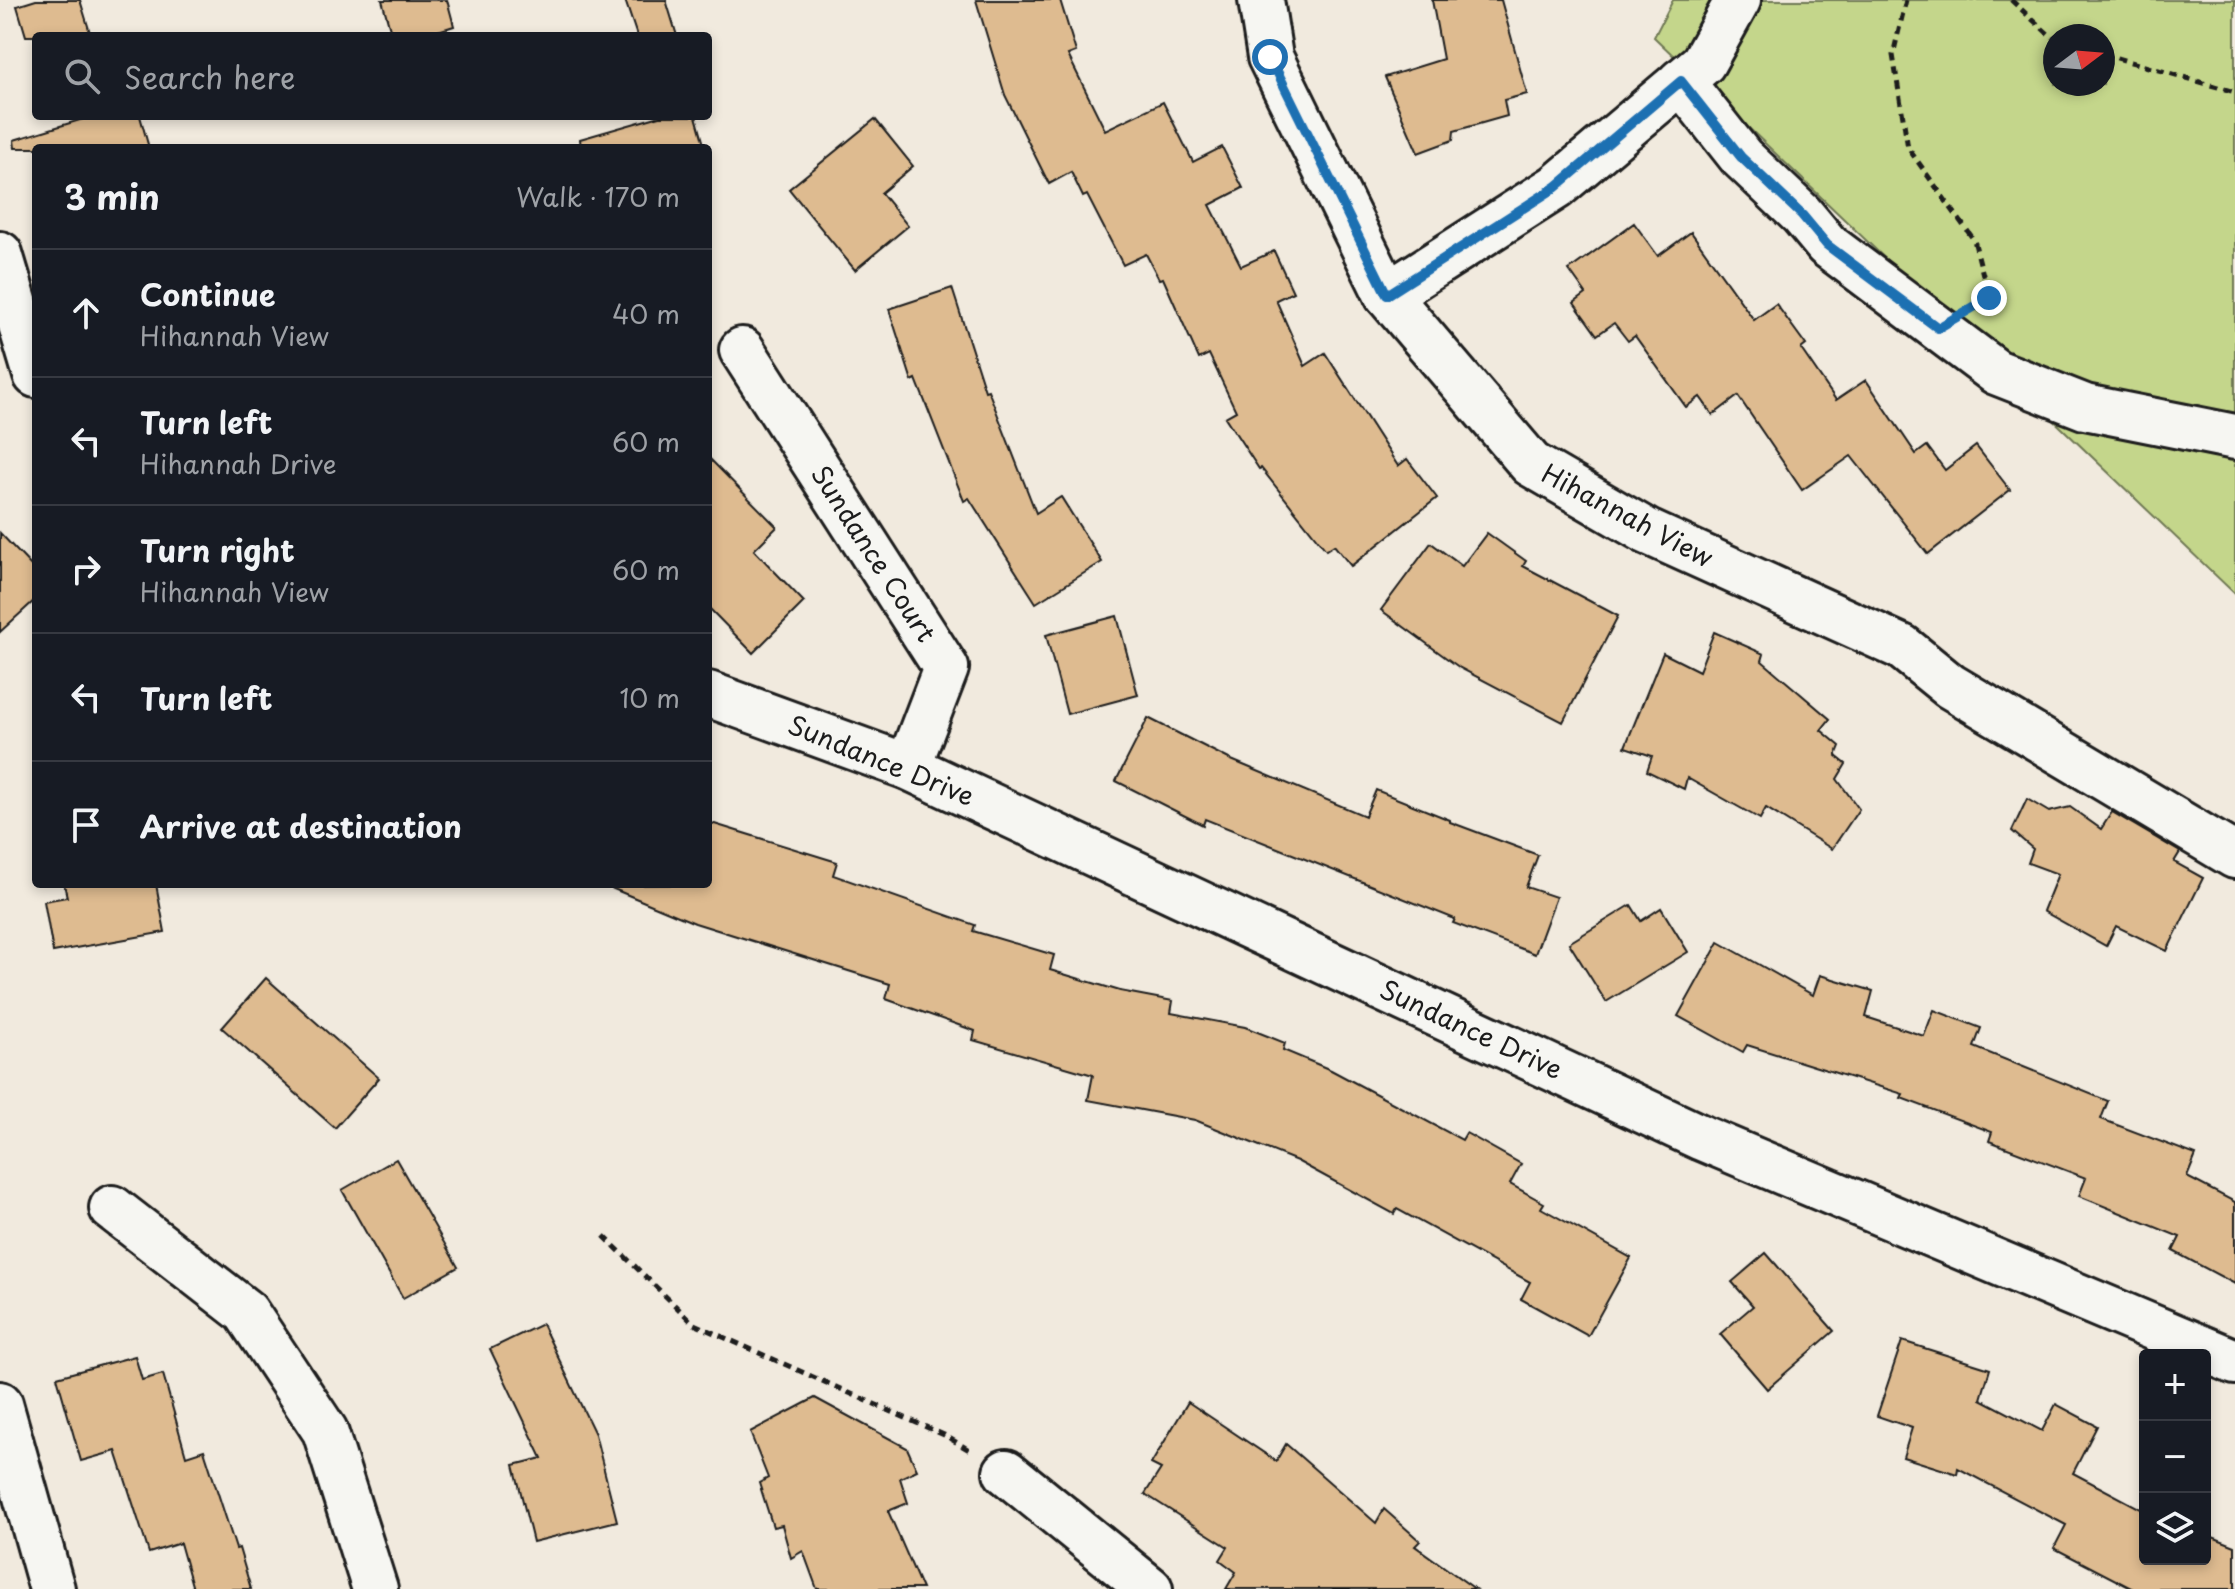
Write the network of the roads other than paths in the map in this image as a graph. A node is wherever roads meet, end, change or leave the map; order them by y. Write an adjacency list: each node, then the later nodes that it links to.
1 (1261, 0): 5 (street, Hihannah View)
2 (1738, 0): 3 (street)
3 (1681, 81): 5 (street); 8 (street)
4 (0, 254): 7 (street)
5 (1387, 295): 11 (street, Hihannah View)
6 (742, 350): 10 (street, Sundance Court)
7 (32, 362)
8 (2235, 437)
9 (712, 695): 10 (street, Sundance Drive)
10 (908, 767): 13 (street, Sundance Drive)
11 (2235, 856)
12 (112, 1208): 17 (street)
13 (2235, 1362)
14 (0, 1404): 16 (street)
15 (1006, 1472): 18 (street)
16 (52, 1589)
17 (375, 1589)
18 (1150, 1589)

